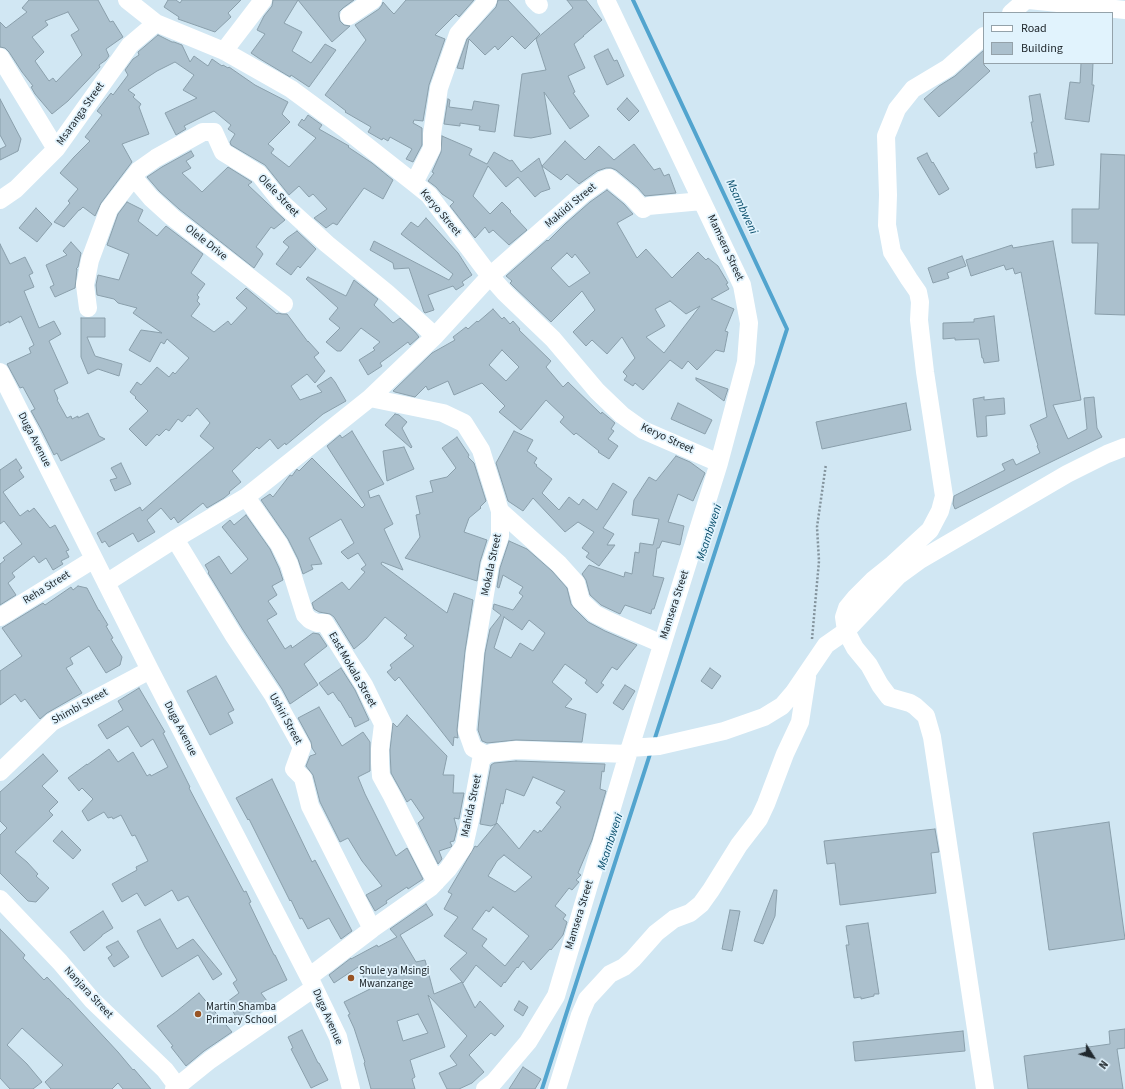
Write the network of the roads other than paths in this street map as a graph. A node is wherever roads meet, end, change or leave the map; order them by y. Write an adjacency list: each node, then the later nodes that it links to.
1 (127, 0): 11 (street, Keryo Street)
2 (263, 0): 13 (street)
3 (373, 0): 10 (street)
4 (488, 0): 17 (street)
5 (606, 0): 19 (street, Mamsera Street)
6 (1026, 0): 9 (street)
7 (1029, 0): 8 (street)
8 (1125, 10)
9 (1012, 12)
10 (350, 16)
11 (156, 23): 13 (street, Keryo Street); 15 (street, Msaranga Street)
12 (983, 37): 34 (street)
13 (224, 52): 17 (street, Keryo Street)
14 (0, 57): 15 (street)
15 (56, 149): 18 (street, Msaranga Street)
16 (134, 178): 21 (street, Olele Drive); 22 (street, Olele Street); 23 (street, Olele Street)
17 (414, 183): 20 (street, Keryo Street)
18 (0, 200)
19 (702, 201): 20 (street, Makiidi Street); 27 (street, Mamsera Street)
20 (490, 276): 23 (street); 27 (street, Keryo Street)
21 (284, 304)
22 (88, 308)
23 (435, 336): 25 (street)
24 (0, 372): 31 (street, Duga Avenue)
25 (370, 398): 28 (street); 29 (street, Mokala Street)
26 (1125, 447): 34 (street)
27 (720, 463): 35 (street, Mamsera Street)
28 (246, 497): 30 (street); 41 (street, East Mokala Street)
29 (500, 511): 35 (street); 39 (street, Mokala Street)
30 (175, 539): 32 (street); 43 (street, Ushiri Street)
31 (94, 559): 32 (street, Duga Avenue); 33 (street, Reha Street)
32 (106, 583): 36 (street, Duga Avenue)
33 (0, 617)
34 (846, 631): 37 (street); 49 (street)
35 (662, 644): 38 (street, Mamsera Street)
36 (150, 670): 40 (street, Shimbi Street); 44 (street, Duga Avenue)
37 (808, 672): 38 (street); 48 (street)
38 (640, 749): 39 (street); 47 (street, Mamsera Street)
39 (486, 755): 41 (street, Mahida Street)
40 (0, 772)
41 (436, 882): 43 (street, Mahida Street)
42 (0, 899): 45 (street, Nanjara Street)
43 (372, 929): 44 (street, Mahida Street)
44 (311, 982): 45 (street, Mahida Street); 46 (street, Duga Avenue)
45 (176, 1087)
46 (351, 1089)
47 (485, 1089)
48 (557, 1089)
49 (985, 1089)

